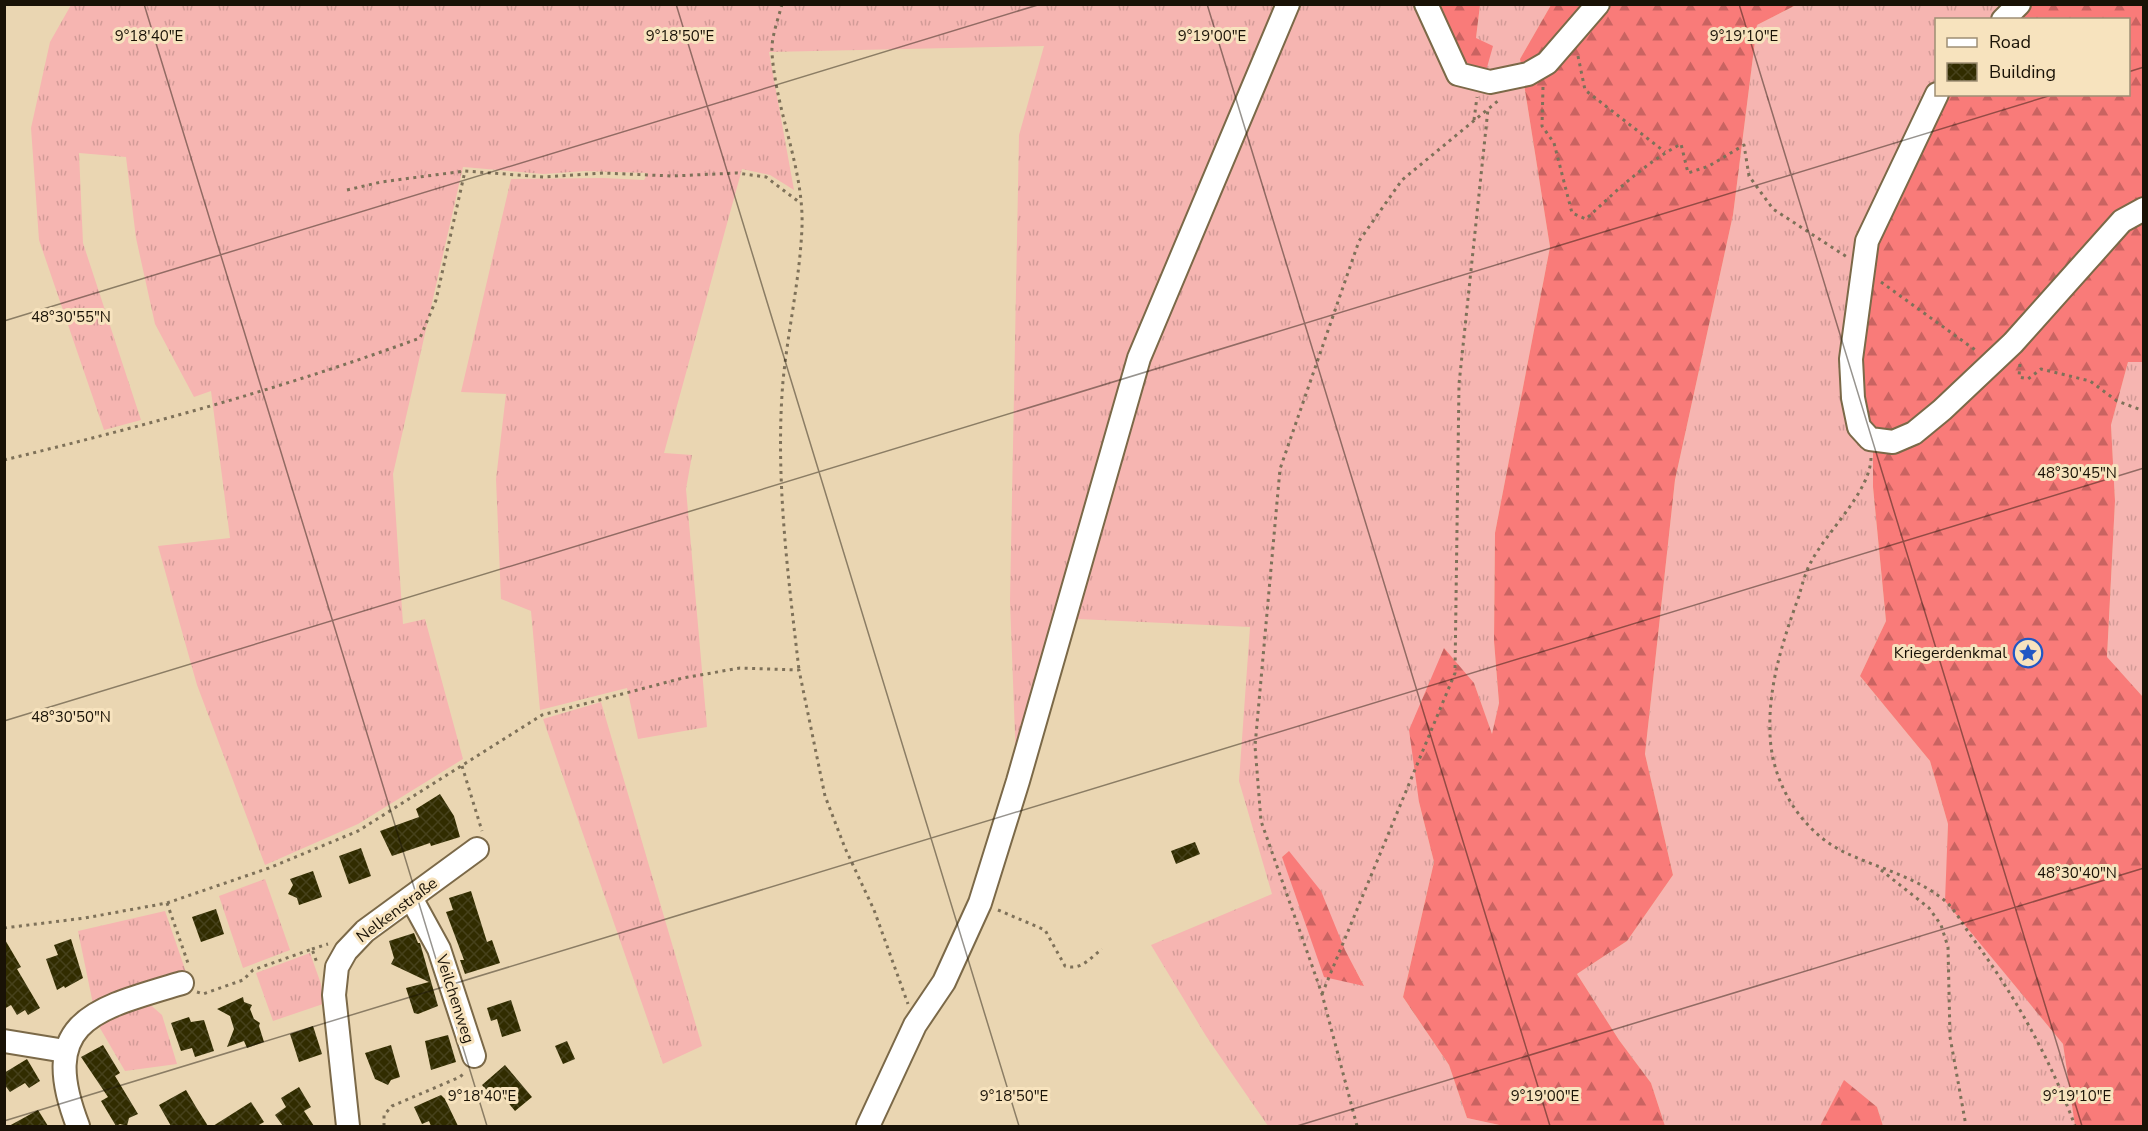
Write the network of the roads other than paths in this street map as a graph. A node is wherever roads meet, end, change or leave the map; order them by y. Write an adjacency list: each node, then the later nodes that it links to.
1 (1288, 4): 16 (street)
2 (1426, 4): 3 (street)
3 (1598, 4)
4 (2019, 4): 5 (street)
5 (2005, 18)
6 (1936, 96): 7 (street)
7 (2144, 208)
8 (477, 849): 9 (street, Nelkenstraße)
9 (411, 898): 13 (street, Veilchenweg); 15 (street, Nelkenstraße)
10 (182, 983): 12 (street)
11 (4, 1041): 12 (street)
12 (65, 1051): 14 (street)
13 (474, 1056)
14 (78, 1126)
15 (348, 1126)
16 (868, 1126)

